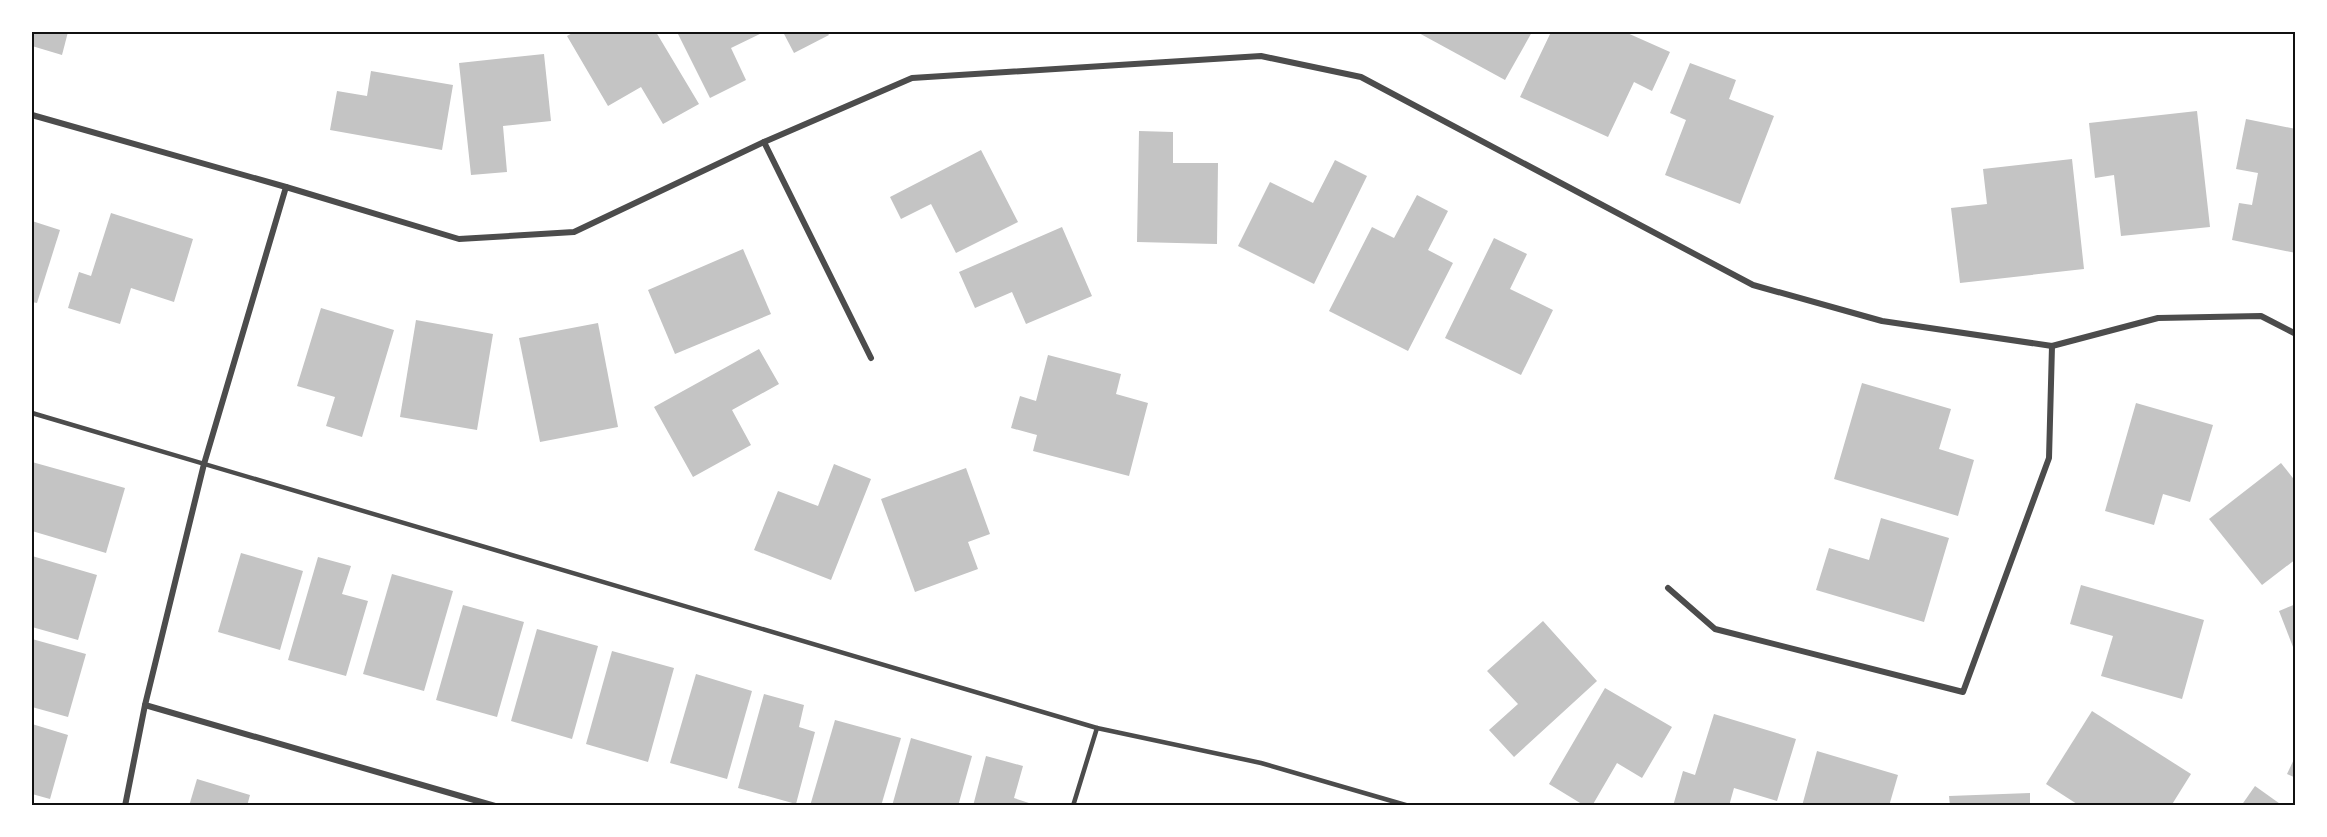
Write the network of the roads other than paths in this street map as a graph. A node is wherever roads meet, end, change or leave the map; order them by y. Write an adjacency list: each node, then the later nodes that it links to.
1 (32, 115): 3 (street)
2 (764, 142): 3 (street); 5 (street); 6 (street)
3 (286, 187): 8 (street)
4 (2295, 334): 5 (street)
5 (2052, 346): 9 (street)
6 (871, 357)
7 (32, 413): 8 (lane)
8 (204, 464): 10 (street); 11 (lane)
9 (1668, 588)
10 (145, 705): 12 (street); 13 (street)
11 (1097, 728): 14 (lane); 15 (lane)
12 (125, 806)
13 (495, 806)
14 (1073, 806)
15 (1409, 806)

